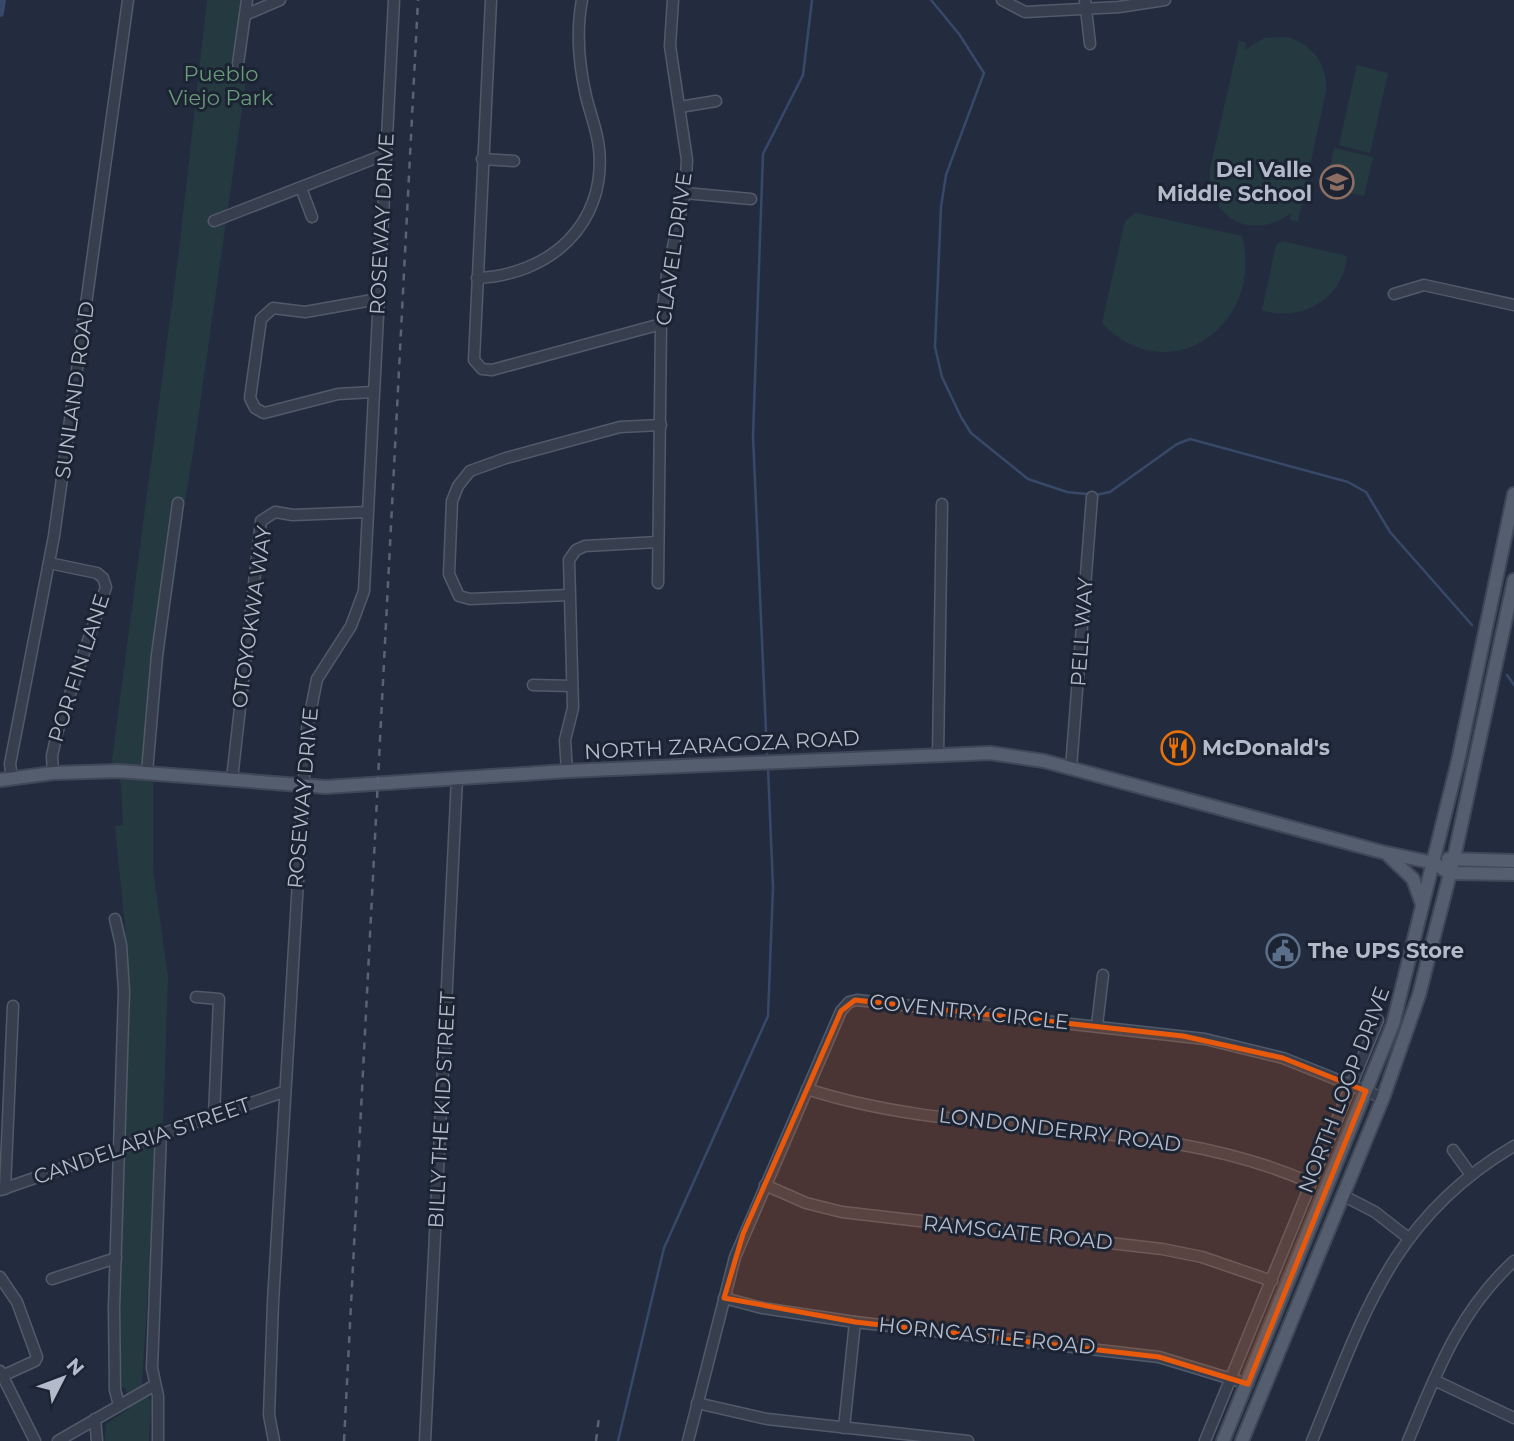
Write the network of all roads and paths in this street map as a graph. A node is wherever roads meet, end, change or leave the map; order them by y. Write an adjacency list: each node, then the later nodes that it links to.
1 (128, 0): 37 (street, SUNLAND ROAD)
2 (247, 0): 11 (street)
3 (280, 0): 11 (street)
4 (394, 0): 16 (street, ROSEWAY DRIVE)
5 (491, 0): 17 (street)
6 (582, 0): 24 (street)
7 (673, 0): 15 (street, CLAVEL DRIVE)
8 (1002, 0): 10 (street)
9 (1165, 0): 10 (street)
10 (1085, 5): 12 (street)
11 (245, 15): 13 (street)
12 (1090, 44)
13 (238, 64)
14 (716, 101): 15 (street)
15 (680, 107): 20 (street, CLAVEL DRIVE)
16 (386, 154): 19 (street); 26 (street, ROSEWAY DRIVE)
17 (482, 159): 18 (street); 24 (street)
18 (514, 161)
19 (301, 188): 22 (street); 23 (street)
20 (685, 193): 21 (street); 28 (street, CLAVEL DRIVE)
21 (751, 199)
22 (312, 217)
23 (214, 221)
24 (477, 278): 28 (street)
25 (1394, 294): 27 (street)
26 (378, 299): 29 (street, ROSEWAY DRIVE); 29 (street)
27 (1514, 305)
28 (661, 324): 30 (street, CLAVEL DRIVE)
29 (373, 392): 35 (street, ROSEWAY DRIVE)
30 (661, 425): 36 (street, CLAVEL DRIVE); 40 (street)
31 (1514, 494): 41 (main road, NORTH LOOP DRIVE)
32 (1092, 496): 46 (street, PELL WAY)
33 (178, 503): 48 (street)
34 (942, 504): 45 (street)
35 (367, 512): 52 (street, OTOYOKWA WAY); 53 (street, ROSEWAY DRIVE)
36 (659, 542): 39 (street, CLAVEL DRIVE); 40 (street)
37 (49, 563): 49 (street, POR FIN LANE); 51 (street, SUNLAND ROAD)
38 (1514, 580): 42 (main road, NORTH LOOP DRIVE)
39 (658, 583)
40 (568, 595): 44 (street)
41 (1474, 680): 42 (main road); 57 (main road, NORTH LOOP DRIVE)
42 (1490, 684): 55 (main road, NORTH LOOP DRIVE)
43 (533, 685): 44 (street)
44 (572, 686): 47 (street)
45 (938, 754): 46 (main road, NORTH ZARAGOZA ROAD); 47 (main road, NORTH ZARAGOZA ROAD)
46 (1071, 768): 54 (main road, NORTH ZARAGOZA ROAD)
47 (567, 771): 50 (main road, NORTH ZARAGOZA ROAD)
48 (147, 772): 49 (main road, NORTH ZARAGOZA ROAD); 52 (main road, NORTH ZARAGOZA ROAD)
49 (53, 773): 51 (main road, NORTH ZARAGOZA ROAD)
50 (457, 778): 53 (main road, NORTH ZARAGOZA ROAD); 106 (street, BILLY THE KID STREET)
51 (6, 779)
52 (232, 779): 53 (main road, NORTH ZARAGOZA ROAD)
53 (301, 785): 70 (street, ROSEWAY DRIVE)
54 (1382, 852): 57 (main road, NORTH ZARAGOZA ROAD); 60 (main road)
55 (1454, 858): 56 (main road, NORTH ZARAGOZA ROAD); 57 (main road, NORTH ZARAGOZA ROAD); 58 (main road, NORTH LOOP DRIVE)
56 (1514, 861)
57 (1434, 863): 58 (main road, NORTH ZARAGOZA ROAD); 60 (main road, NORTH LOOP DRIVE)
58 (1449, 873): 59 (main road); 71 (main road, NORTH LOOP DRIVE)
59 (1514, 874)
60 (1423, 908): 69 (main road, NORTH LOOP DRIVE)
61 (115, 919): 75 (street)
62 (1103, 975): 66 (street)
63 (196, 996): 72 (street)
64 (13, 1006): 80 (street)
65 (1378, 1020): 67 (street)
66 (1097, 1026): 67 (street, COVENTRY CIRCLE); 68 (street, COVENTRY CIRCLE)
67 (1351, 1085): 69 (street, COVENTRY CIRCLE); 78 (street)
68 (807, 1089): 78 (street, LONDONDERRY ROAD); 79 (street, COVENTRY CIRCLE)
69 (1366, 1091): 71 (street, COVENTRY CIRCLE); 93 (main road, NORTH LOOP DRIVE)
70 (283, 1092): 72 (street, CANDELARIA STREET); 105 (street, ROSEWAY DRIVE)
71 (1383, 1098): 81 (main road, NORTH LOOP DRIVE)
72 (214, 1116): 73 (street, CANDELARIA STREET)
73 (161, 1133): 75 (street, CANDELARIA STREET); 94 (street)
74 (1514, 1146): 77 (street)
75 (120, 1148): 80 (street, CANDELARIA STREET); 83 (street)
76 (1453, 1150): 77 (street)
77 (1471, 1175): 82 (street)
78 (1311, 1183): 87 (street)
79 (765, 1185): 87 (street, RAMSGATE ROAD); 88 (street, COVENTRY CIRCLE)
80 (3, 1189)
81 (1344, 1196): 82 (street); 110 (main road, NORTH LOOP DRIVE)
82 (1408, 1237): 111 (street)
83 (116, 1258): 86 (street); 96 (street)
84 (1514, 1261): 92 (street)
85 (0, 1277): 90 (street)
86 (52, 1279)
87 (1272, 1281): 91 (street)
88 (724, 1298): 89 (street, HORNCASTLE ROAD); 95 (street, COVENTRY CIRCLE)
89 (855, 1322): 91 (street, HORNCASTLE ROAD); 99 (street)
90 (1, 1373): 101 (street)
91 (1231, 1379): 93 (street, HORNCASTLE ROAD); 108 (street)
92 (1434, 1380): 97 (street); 112 (street)
93 (1248, 1384): 109 (main road, NORTH LOOP DRIVE)
94 (155, 1385): 96 (street); 104 (street)
95 (697, 1403): 99 (street); 100 (street, COVENTRY CIRCLE)
96 (119, 1405): 98 (street)
97 (1514, 1417)
98 (95, 1419): 102 (street); 103 (street)
99 (844, 1428): 107 (street)
100 (689, 1436)
101 (35, 1441)
102 (58, 1441)
103 (97, 1441)
104 (158, 1441)
105 (274, 1441)
106 (425, 1441)
107 (968, 1441)
108 (1205, 1441)
109 (1223, 1441)
110 (1242, 1441)
111 (1312, 1441)
112 (1408, 1441)

